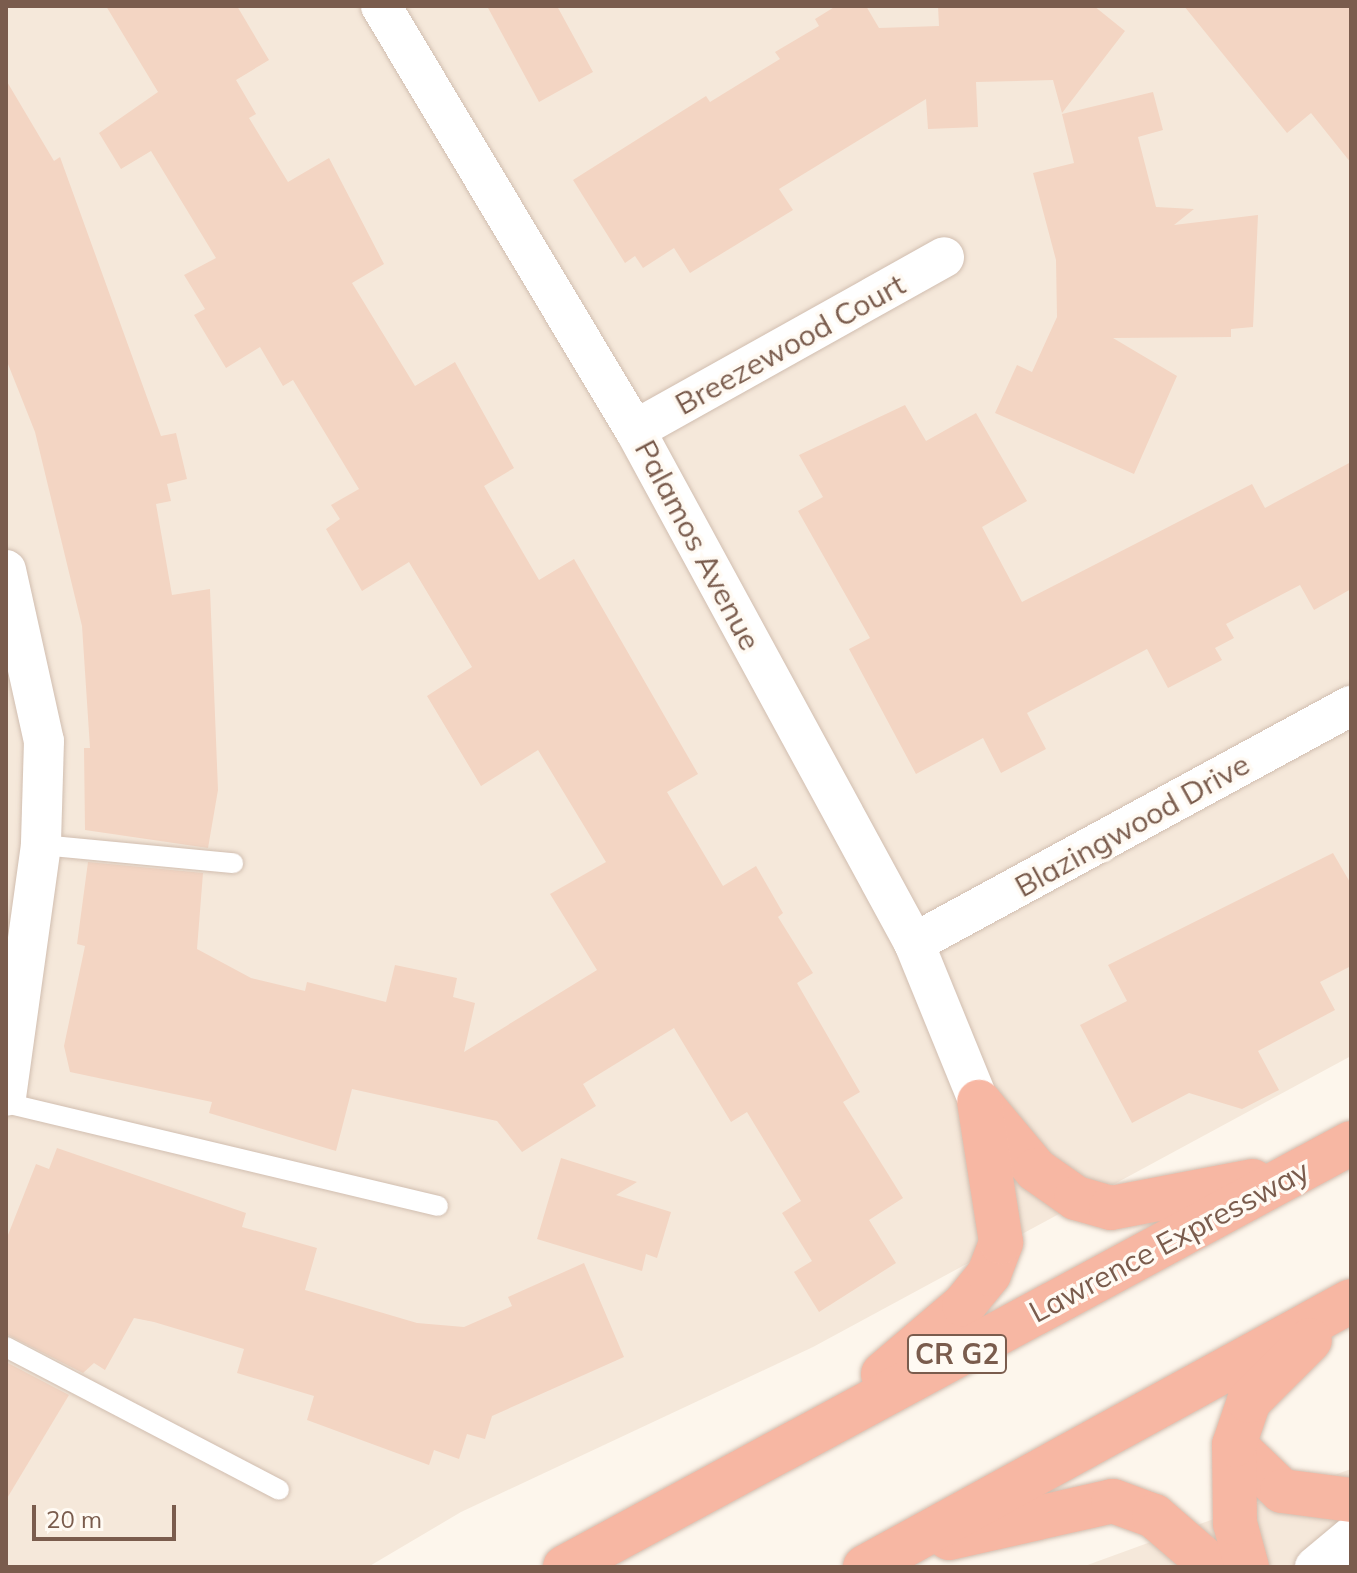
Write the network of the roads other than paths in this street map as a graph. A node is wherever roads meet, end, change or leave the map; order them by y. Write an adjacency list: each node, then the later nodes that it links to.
1 (381, 6): 3 (street, Palamos Avenue)
2 (944, 257): 3 (street, Breezewood Court)
3 (635, 430): 8 (street, Palamos Avenue)
4 (6, 570): 6 (street)
5 (1351, 706): 8 (street, Blazingwood Drive)
6 (41, 845): 7 (lane); 9 (street)
7 (233, 863)
8 (914, 943): 10 (street, Palamos Avenue)
9 (6, 1096)
10 (979, 1102): 13 (highway); 17 (highway)
11 (6, 1103): 14 (lane)
12 (1351, 1143): 13 (highway, Lawrence Expressway / CR G2)
13 (1299, 1172): 17 (highway, Lawrence Expressway / CR G2)
14 (438, 1206)
15 (1351, 1303): 18 (highway); 22 (highway)
16 (6, 1347): 19 (lane)
17 (816, 1432): 23 (highway, Lawrence Expressway / CR G2)
18 (1234, 1445): 20 (highway); 25 (highway)
19 (279, 1490)
20 (1351, 1500)
21 (1351, 1537): 26 (street)
22 (883, 1558): 24 (highway)
23 (565, 1567)
24 (1213, 1567)
25 (1247, 1567)
26 (1315, 1567)

